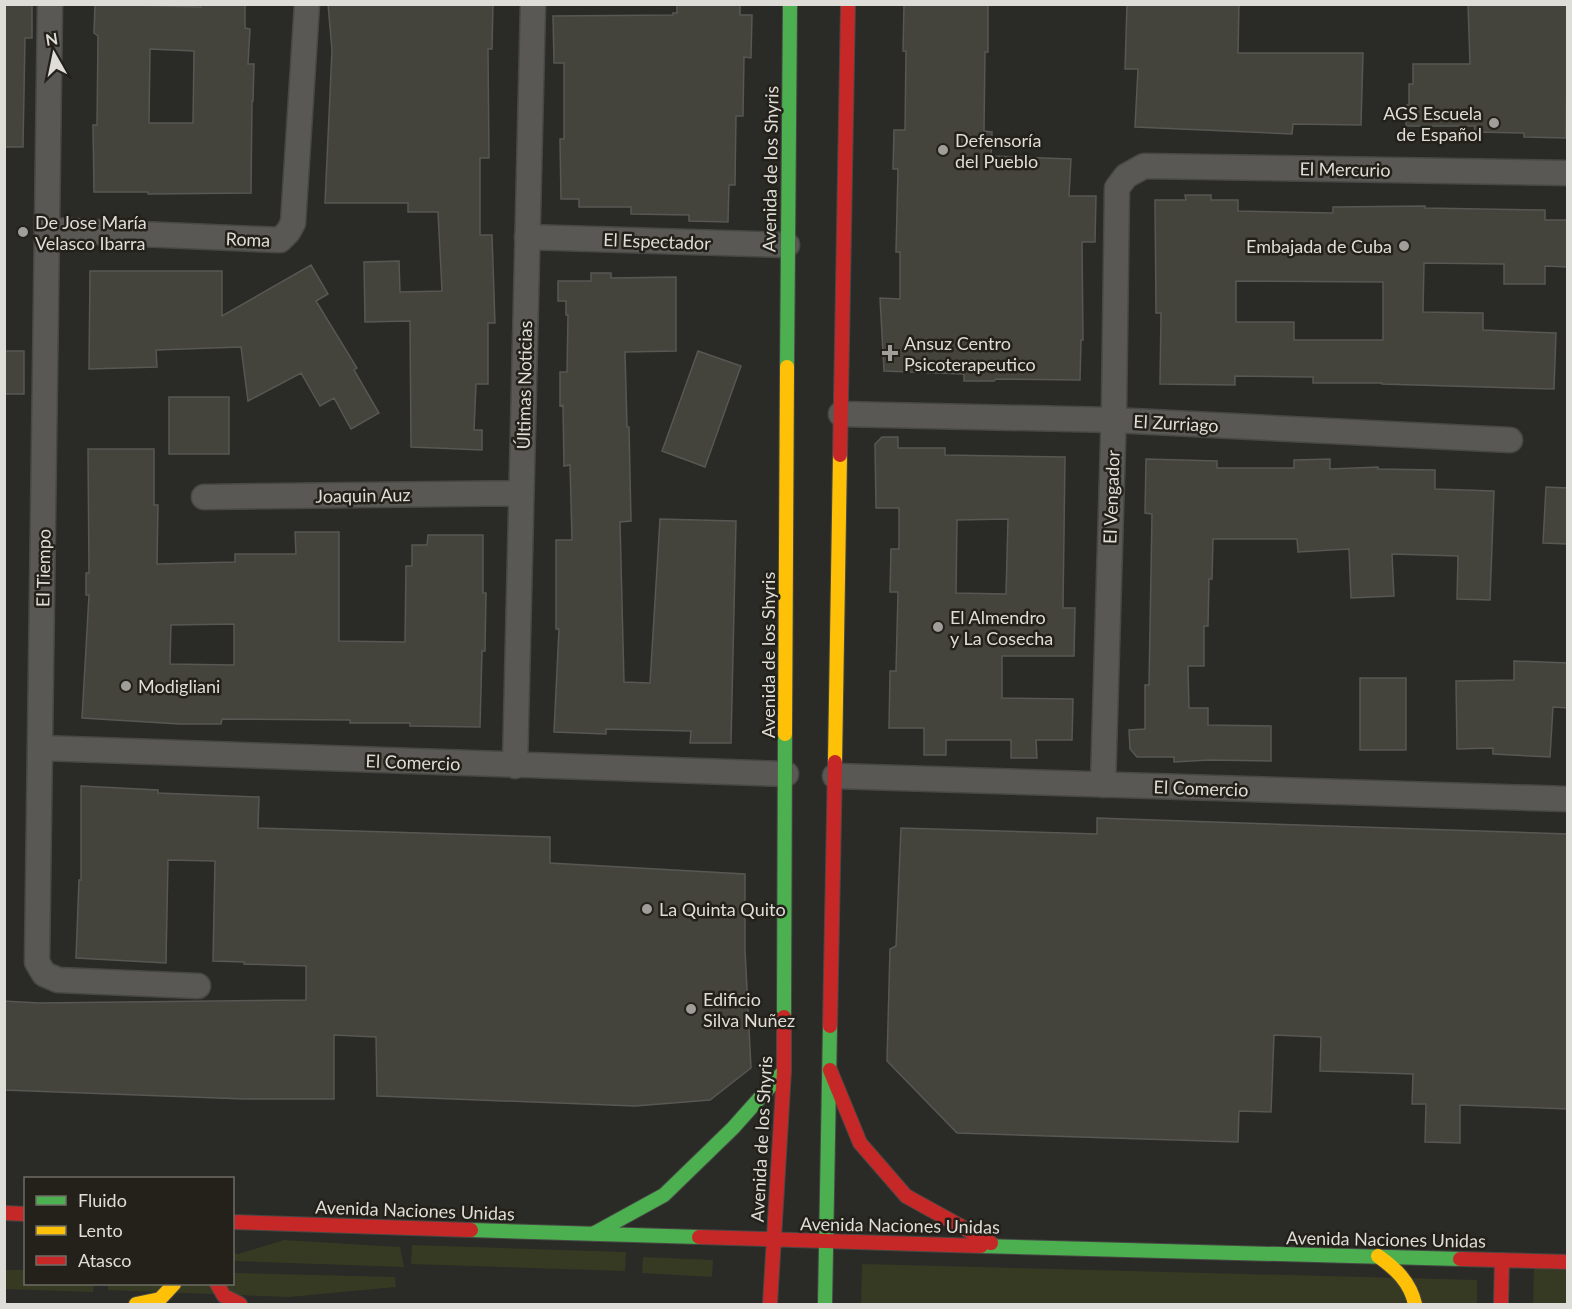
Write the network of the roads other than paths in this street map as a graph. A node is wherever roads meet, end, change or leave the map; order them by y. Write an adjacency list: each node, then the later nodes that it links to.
1 (50, 4): 8 (street, El Tiempo)
2 (307, 4): 8 (street, Roma)
3 (533, 4): 9 (street, Últimas Noticias)
4 (790, 4): 10 (main road, Avenida de los Shyris)
5 (848, 4): 11 (main road)
6 (1568, 173): 7 (street, El Mercurio)
7 (1126, 176): 12 (street, El Vengador)
8 (48, 230): 16 (street, El Tiempo)
9 (527, 237): 10 (street, El Espectador); 14 (street, Últimas Noticias)
10 (787, 246): 18 (main road, Avenida de los Shyris)
11 (841, 414): 12 (street, El Zurriago); 19 (main road)
12 (1113, 420): 13 (street, El Zurriago); 20 (street, El Vengador)
13 (1510, 440)
14 (521, 493): 15 (street, Joaquin Auz); 17 (street, Últimas Noticias)
15 (204, 497)
16 (41, 748): 17 (street, El Comercio); 22 (street, El Tiempo)
17 (514, 766): 18 (street, El Comercio)
18 (786, 774): 24 (main road, Avenida de los Shyris)
19 (835, 776): 20 (street, El Comercio); 23 (main road)
20 (1103, 784): 21 (street, El Comercio)
21 (1568, 799)
22 (198, 986)
23 (830, 1070): 32 (main road); 33 (main road)
24 (784, 1071): 30 (main road); 31 (main road, Avenida de los Shyris)
25 (4, 1214): 26 (main road)
26 (24, 1214)
27 (234, 1222): 28 (main road, Avenida Naciones Unidas)
28 (281, 1223): 29 (main road); 30 (main road, Avenida Naciones Unidas)
29 (234, 1230)
30 (592, 1234): 31 (main road, Avenida Naciones Unidas)
31 (772, 1240): 32 (main road, Avenida Naciones Unidas); 41 (main road, Avenida de los Shyris)
32 (826, 1240): 33 (main road, Avenida Naciones Unidas); 42 (main road)
33 (995, 1245): 34 (main road, Avenida Naciones Unidas)
34 (1378, 1256): 35 (main road, Avenida Naciones Unidas); 43 (main road)
35 (1502, 1260): 36 (main road, Avenida Naciones Unidas); 44 (main road)
36 (1568, 1262)
37 (173, 1285): 39 (main road)
38 (218, 1285): 40 (main road)
39 (136, 1305)
40 (240, 1305)
41 (770, 1305)
42 (825, 1305)
43 (1414, 1305)
44 (1501, 1305)

